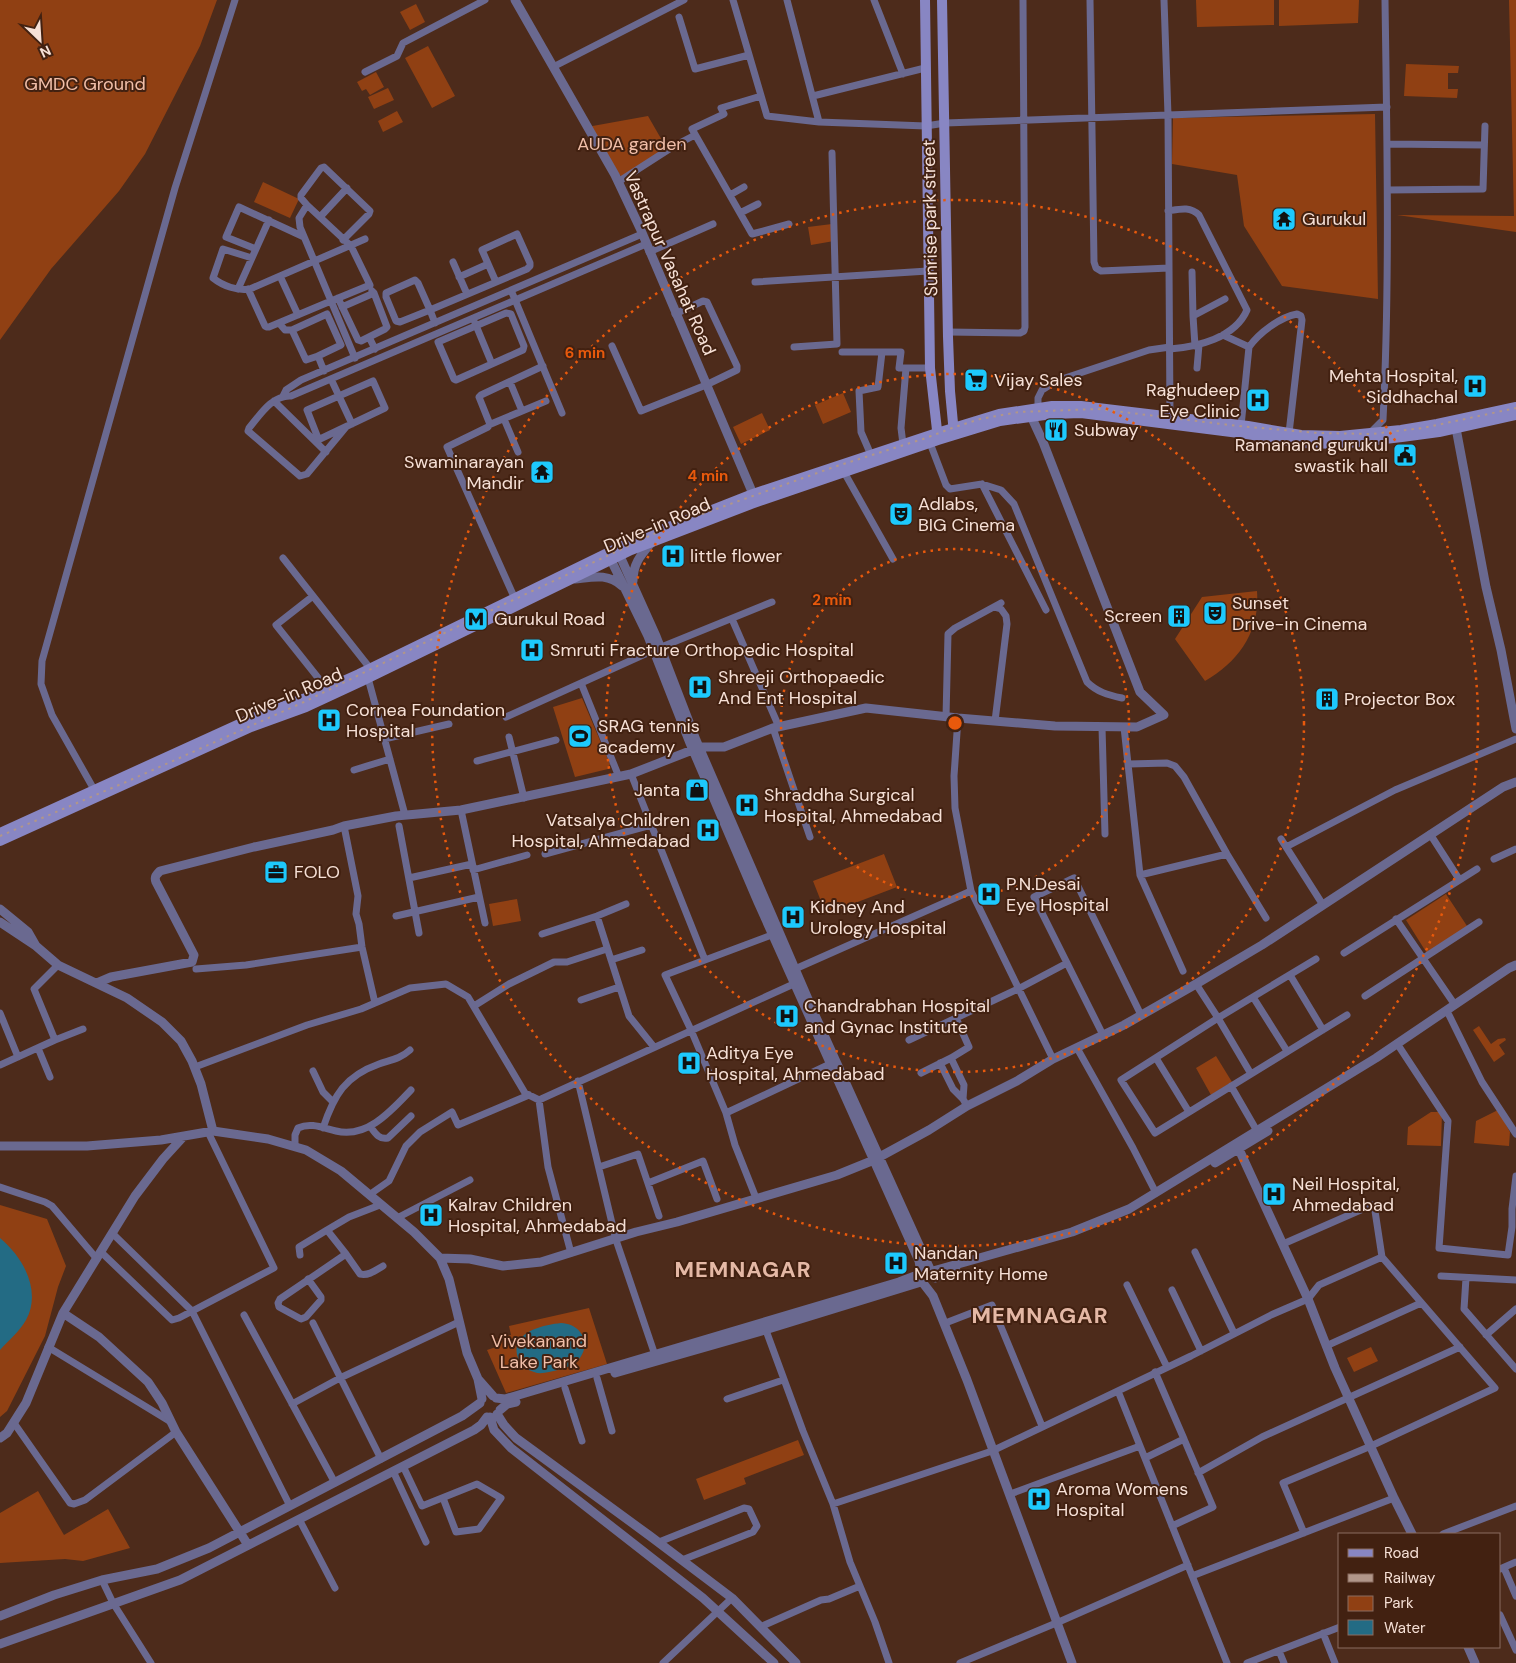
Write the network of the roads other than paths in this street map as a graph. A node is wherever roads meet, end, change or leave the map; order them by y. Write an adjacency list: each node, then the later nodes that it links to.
1 (235, 0): 176 (street)
2 (485, 0): 18 (street)
3 (515, 0): 16 (street, Vastrapur Vasahat Road)
4 (684, 0): 16 (street)
5 (733, 0): 15 (street)
6 (787, 0): 21 (street)
7 (874, 0): 19 (street)
8 (925, 0): 17 (main road)
9 (942, 0): 27 (main road, Sunrise park street)
10 (1022, 0): 25 (street)
11 (1090, 0): 24 (street)
12 (1164, 0): 23 (street)
13 (1385, 0): 22 (street)
14 (679, 17): 15 (street)
15 (749, 55): 20 (street)
16 (553, 67): 34 (street, Vastrapur Vasahat Road)
17 (926, 68): 19 (street); 28 (main road)
18 (365, 72)
19 (903, 74): 21 (street)
20 (761, 96): 26 (street); 30 (street)
21 (813, 96): 26 (street)
22 (1387, 107): 23 (street); 31 (street)
23 (1168, 115): 24 (street); 41 (street)
24 (1092, 118): 25 (street); 58 (street)
25 (1025, 120): 27 (street); 86 (street)
26 (819, 122): 28 (street)
27 (945, 124): 28 (street); 86 (main road, Sunrise park street)
28 (926, 126): 59 (main road)
29 (1485, 126): 32 (street)
30 (695, 135): 34 (street); 38 (street)
31 (1387, 144): 32 (street); 37 (street)
32 (1484, 146): 37 (street)
33 (832, 153): 63 (street)
34 (618, 182): 47 (street, Vastrapur Vasahat Road)
35 (744, 187): 38 (street)
36 (346, 188): 40 (street); 43 (street); 50 (street)
37 (1388, 190): 126 (street)
38 (730, 195): 42 (street)
39 (758, 204): 42 (street)
40 (308, 205): 43 (street); 48 (street)
41 (1168, 211): 58 (street); 87 (street)
42 (740, 213): 46 (street)
43 (320, 217): 50 (street)
44 (269, 220): 48 (street); 53 (street); 53 (street)
45 (713, 224): 52 (street)
46 (789, 224)
47 (642, 234): 52 (street, Vastrapur Vasahat Road); 69 (street)
48 (304, 237): 55 (street)
49 (365, 239): 51 (street)
50 (343, 240): 51 (street)
51 (351, 246): 55 (street); 66 (street)
52 (647, 248): 74 (street); 77 (street, Vastrapur Vasahat Road)
53 (256, 249): 54 (street)
54 (252, 258): 67 (street); 67 (street)
55 (314, 262): 61 (street); 72 (street)
56 (452, 262): 62 (street)
57 (488, 264): 62 (street); 64 (street); 64 (street)
58 (1168, 268): 94 (street)
59 (928, 271): 63 (street); 103 (main road)
60 (1192, 272): 79 (street)
61 (280, 276): 68 (street); 78 (street)
62 (459, 277): 71 (street)
63 (836, 277): 65 (street); 92 (street)
64 (496, 282): 71 (street)
65 (755, 282)
66 (370, 285): 70 (street); 72 (street)
67 (238, 289): 68 (street)
68 (248, 289): 81 (street)
69 (511, 290): 74 (street); 82 (street)
70 (374, 293): 75 (street); 88 (street)
71 (467, 294): 76 (street)
72 (334, 299): 75 (street); 78 (street); 99 (street)
73 (1225, 299): 79 (street)
74 (516, 300): 80 (street); 101 (street)
75 (342, 307): 88 (street)
76 (430, 310): 76 (street); 82 (street)
77 (675, 314): 108 (street, Vastrapur Vasahat Road); 108 (street)
78 (298, 315): 81 (street)
79 (1194, 316): 91 (street)
80 (473, 318): 83 (street); 85 (street)
81 (279, 323): 84 (street)
82 (435, 323): 95 (street)
83 (476, 326): 89 (street); 100 (street); 100 (street)
84 (292, 330): 98 (street); 98 (street)
85 (441, 332): 89 (street); 106 (street)
86 (948, 332): 125 (main road, Sunrise park street)
87 (1222, 335): 91 (street); 93 (street)
88 (369, 337): 95 (street)
89 (444, 340): 100 (street)
90 (612, 346): 108 (street)
91 (1197, 346): 94 (street); 104 (street)
92 (794, 347)
93 (1249, 347): 123 (street); 127 (street)
94 (1170, 348): 113 (street); 119 (street)
95 (375, 349): 99 (street)
96 (842, 352): 97 (street)
97 (882, 352): 102 (street); 132 (street)
98 (318, 356): 105 (street)
99 (355, 358): 105 (street)
100 (492, 364)
101 (543, 366): 107 (street); 116 (street)
102 (906, 368): 103 (street); 129 (street)
103 (930, 368): 128 (main road)
104 (1197, 368)
105 (324, 371): 109 (street)
106 (331, 379): 109 (street); 110 (street)
107 (510, 382): 115 (street); 120 (street)
108 (706, 385): 135 (street, Vastrapur Vasahat Road)
109 (283, 396): 111 (street)
110 (339, 396): 122 (street); 122 (street); 122 (street)
111 (274, 401): 130 (street); 130 (street)
112 (546, 401): 115 (street)
113 (1038, 407): 119 (main road, Drive-in Road); 125 (main road, Drive-in Road)
114 (1516, 407): 121 (main road, Drive-in Road)
115 (522, 411): 120 (street)
116 (562, 413)
117 (1516, 415): 121 (main road, Drive-in Road)
118 (1031, 416): 121 (main road, Drive-in Road); 125 (main road, Drive-in Road); 160 (street)
119 (1170, 417): 123 (main road, Drive-in Road)
120 (504, 419): 131 (street)
121 (1455, 424): 126 (main road, Drive-in Road); 162 (street)
122 (349, 426): 130 (street)
123 (1241, 426): 127 (main road, Drive-in Road)
124 (488, 427): 143 (street)
125 (954, 432): 128 (main road, Drive-in Road)
126 (1370, 432): 127 (main road, Drive-in Road)
127 (1289, 433)
128 (935, 438): 129 (main road, Drive-in Road); 133 (main road, Drive-in Road); 134 (street)
129 (903, 444): 132 (main road, Drive-in Road)
130 (326, 452)
131 (518, 452)
132 (871, 455): 135 (main road, Drive-in Road)
133 (844, 472): 136 (main road, Drive-in Road); 139 (street)
134 (982, 484): 147 (street); 153 (street)
135 (753, 494): 137 (main road, Drive-in Road)
136 (652, 542): 137 (main road, Drive-in Road); 141 (street)
137 (614, 555): 140 (main road, Drive-in Road); 141 (street); 143 (main road, Drive-in Road)
138 (283, 558): 142 (street)
139 (893, 559)
140 (572, 579): 141 (street); 150 (main road, Drive-in Road)
141 (629, 588): 149 (street)
142 (313, 596): 150 (street); 152 (street)
143 (514, 599): 150 (main road, Drive-in Road)
144 (772, 602): 148 (street)
145 (1001, 603): 146 (street)
146 (994, 607): 155 (street); 157 (street)
147 (1046, 610)
148 (732, 619): 149 (street); 161 (street)
149 (657, 649): 151 (street); 167 (street)
150 (372, 674): 152 (main road, Drive-in Road); 164 (street); 176 (main road, Drive-in Road)
151 (581, 683): 154 (street); 174 (street)
152 (326, 689): 176 (main road, Drive-in Road)
153 (1122, 698)
154 (506, 717)
155 (946, 717): 156 (street); 161 (street)
156 (958, 718): 157 (street); 200 (street)
157 (994, 721): 159 (street)
158 (449, 724): 164 (street)
159 (1102, 727): 160 (street); 184 (street)
160 (1124, 727): 171 (street)
161 (776, 728): 167 (street); 186 (street)
162 (1516, 729)
163 (509, 738): 168 (street)
164 (384, 739): 169 (street)
165 (1516, 739): 189 (street)
166 (556, 740): 168 (street)
167 (697, 748): 173 (street); 214 (street)
168 (512, 752): 170 (street); 177 (street)
169 (390, 759): 172 (street); 179 (street)
170 (477, 761)
171 (1128, 764): 192 (street); 197 (street)
172 (354, 770)
173 (631, 774): 174 (street); 180 (street)
174 (619, 776): 177 (street)
175 (1516, 782): 185 (street)
176 (97, 794): 183 (main road, Drive-in Road); 188 (main road, Drive-in Road)
177 (524, 798): 178 (street)
178 (460, 810): 179 (street); 195 (street)
179 (405, 815): 181 (street)
180 (651, 825): 191 (street); 223 (street)
181 (344, 826): 217 (street); 233 (street)
182 (398, 826): 198 (street)
183 (0, 833)
184 (1105, 834)
185 (1430, 834): 199 (street); 203 (street)
186 (810, 837)
187 (1281, 839): 189 (street)
188 (0, 841)
189 (1286, 847): 203 (street)
190 (1516, 848): 194 (street)
191 (545, 854)
192 (1227, 854): 197 (street); 208 (street)
193 (527, 855): 195 (street)
194 (1494, 859)
195 (473, 867): 198 (street); 201 (street)
196 (1477, 869): 199 (street)
197 (1140, 875): 230 (street)
198 (408, 878): 205 (street)
199 (1459, 879): 209 (street)
200 (971, 891): 229 (street); 237 (street)
201 (479, 897): 205 (street); 212 (street)
202 (626, 904): 207 (street)
203 (1323, 904): 235 (street)
204 (0, 909): 216 (street)
205 (415, 912): 206 (street); 213 (street)
206 (396, 916)
207 (597, 916): 215 (street); 218 (street)
208 (1266, 918)
209 (1396, 919): 220 (street); 221 (street)
210 (0, 922): 216 (street)
211 (1479, 922): 221 (street)
212 (485, 923)
213 (419, 933)
214 (776, 933): 223 (street); 229 (street); 234 (street)
215 (542, 934)
216 (36, 946): 226 (street)
217 (362, 947): 228 (street); 241 (street)
218 (607, 948): 222 (street); 243 (street)
219 (642, 950): 222 (street)
220 (1344, 953)
221 (1423, 959): 238 (street); 242 (street)
222 (611, 960): 236 (street)
223 (705, 960): 251 (street)
224 (1316, 960): 232 (street)
225 (1067, 963): 237 (street); 245 (street); 253 (street)
226 (58, 965): 233 (street); 254 (street)
227 (1516, 965): 242 (street)
228 (196, 969)
229 (795, 969): 234 (street)
230 (1183, 971)
231 (1516, 971): 247 (street)
232 (1290, 975): 239 (street); 252 (street)
233 (97, 983): 269 (street)
234 (797, 983): 251 (street); 266 (street); 293 (street)
235 (1196, 984): 245 (street); 249 (street)
236 (620, 987): 240 (street); 256 (street)
237 (1018, 988): 248 (street); 265 (street)
238 (1365, 996)
239 (1253, 997): 249 (street); 261 (street)
240 (581, 1000)
241 (375, 1003): 243 (street); 269 (street)
242 (1455, 1005): 287 (street)
243 (474, 1006): 277 (street)
244 (0, 1013): 262 (street)
245 (1141, 1015): 253 (street)
246 (1347, 1015): 252 (street)
247 (1449, 1015): 259 (street); 288 (street)
248 (956, 1018): 255 (street); 263 (street)
249 (1218, 1018): 264 (street); 272 (street)
250 (83, 1028): 254 (street)
251 (691, 1030): 256 (street); 282 (street)
252 (1323, 1030): 261 (street)
253 (1103, 1035): 258 (street)
254 (55, 1040): 257 (street)
255 (910, 1040)
256 (654, 1047): 274 (street)
257 (38, 1048): 262 (street); 273 (street)
258 (1077, 1048): 265 (street); 299 (street)
259 (1400, 1048): 291 (street); 295 (street)
260 (410, 1050): 279 (street)
261 (1288, 1051): 272 (street)
262 (18, 1057): 268 (street)
263 (951, 1058): 267 (street); 280 (street)
264 (1156, 1058): 281 (street); 281 (street)
265 (1053, 1059): 280 (street)
266 (830, 1064): 282 (street); 293 (street)
267 (940, 1064): 271 (street); 280 (street)
268 (0, 1065)
269 (195, 1067): 286 (street)
270 (313, 1071): 279 (street)
271 (921, 1073)
272 (1251, 1074): 275 (street)
273 (50, 1077)
274 (578, 1081): 278 (street); 294 (street)
275 (1231, 1086): 281 (street); 287 (street)
276 (411, 1090): 284 (street)
277 (529, 1095): 278 (street); 300 (street)
278 (539, 1100): 311 (street)
279 (333, 1102): 285 (street)
280 (965, 1103): 293 (street)
281 (1190, 1112)
282 (726, 1113): 301 (street)
283 (411, 1116): 284 (street)
284 (370, 1126): 285 (street)
285 (323, 1128): 292 (street)
286 (211, 1131): 289 (street); 292 (street); 328 (street)
287 (1257, 1131): 291 (street)
288 (1516, 1134)
289 (184, 1136): 290 (street); 307 (street)
290 (0, 1146)
291 (1238, 1146): 299 (street); 309 (street); 318 (street)
292 (295, 1147): 300 (street)
293 (877, 1158): 301 (street); 318 (street)
294 (599, 1167): 297 (street); 308 (street)
295 (1516, 1176)
296 (470, 1180): 305 (street)
297 (648, 1183): 302 (street); 304 (street)
298 (0, 1187): 313 (street)
299 (1156, 1193): 318 (street)
300 (369, 1195): 303 (street)
301 (756, 1198): 308 (street)
302 (717, 1199)
303 (380, 1204): 305 (street); 306 (street)
304 (659, 1216)
305 (398, 1218): 316 (street)
306 (327, 1230): 312 (street); 314 (street)
307 (112, 1233): 313 (street); 328 (street)
308 (616, 1240): 311 (street); 341 (street)
309 (1283, 1244): 315 (street); 325 (street)
310 (1195, 1252): 335 (street)
311 (571, 1253): 316 (street)
312 (346, 1254): 317 (street); 321 (street)
313 (99, 1255): 328 (street); 329 (street)
314 (300, 1255)
315 (1382, 1257): 325 (street); 326 (street)
316 (440, 1258): 331 (street)
317 (383, 1266)
318 (927, 1276): 332 (street); 334 (street); 367 (street)
319 (1441, 1276): 320 (street)
320 (1466, 1278): 322 (street); 336 (street)
321 (308, 1279): 321 (street)
322 (1516, 1280)
323 (1127, 1285): 342 (street)
324 (1172, 1290): 340 (street)
325 (1308, 1299): 335 (street); 337 (street)
326 (1422, 1303): 337 (street); 339 (street)
327 (1516, 1309): 336 (street)
328 (192, 1311): 378 (street)
329 (63, 1313): 338 (street); 357 (street)
330 (244, 1315): 355 (street)
331 (459, 1322): 345 (street); 347 (street)
332 (948, 1322): 359 (street); 367 (street)
333 (313, 1323): 345 (street)
334 (764, 1326): 341 (street); 348 (street)
335 (1234, 1333): 340 (street)
336 (1486, 1335): 343 (street)
337 (1326, 1346): 352 (street)
338 (48, 1347): 357 (street); 358 (street)
339 (1460, 1347): 352 (street); 366 (street)
340 (1201, 1350): 342 (street)
341 (656, 1358): 346 (street); 351 (street)
342 (1167, 1367): 344 (street)
343 (1516, 1370)
344 (1155, 1372): 350 (street); 363 (street)
345 (340, 1378): 355 (street); 369 (street)
346 (597, 1378): 349 (street); 360 (street)
347 (478, 1379): 351 (street); 354 (street)
348 (783, 1380): 353 (street); 377 (street)
349 (565, 1388): 356 (street); 364 (street)
350 (1118, 1391): 359 (street); 365 (street)
351 (494, 1397): 354 (street); 356 (street)
352 (1349, 1398): 366 (street); 372 (street)
353 (727, 1400)
354 (481, 1401): 356 (street); 369 (street)
355 (292, 1404): 373 (street)
356 (494, 1414): 370 (street); 387 (street); 400 (street)
357 (171, 1422): 361 (street)
358 (14, 1423): 361 (street); 362 (street)
359 (1042, 1426): 367 (street)
360 (612, 1431)
361 (176, 1432): 382 (street)
362 (0, 1438)
363 (1184, 1439): 368 (street); 372 (street)
364 (582, 1441)
365 (1140, 1446): 368 (street); 374 (street)
366 (1371, 1446): 376 (street); 383 (street)
367 (994, 1450): 374 (street); 377 (street); 403 (street)
368 (1145, 1458): 381 (street)
369 (381, 1459): 373 (street)
370 (403, 1466): 371 (street); 375 (street)
371 (393, 1471): 380 (street); 386 (street)
372 (1198, 1473): 381 (street)
373 (335, 1483): 378 (street)
374 (1013, 1493): 403 (street)
375 (443, 1498): 375 (street)
376 (1394, 1498): 383 (street); 384 (street)
377 (833, 1504): 395 (street)
378 (290, 1506): 382 (street)
379 (1516, 1506): 385 (street)
380 (299, 1519): 388 (street); 396 (street)
381 (1172, 1526): 391 (street)
382 (240, 1532): 388 (street); 394 (street)
383 (1304, 1533): 393 (street)
384 (1412, 1533)
385 (1446, 1533)
386 (426, 1542)
387 (659, 1542): 389 (street); 389 (street)
388 (248, 1545): 399 (street)
389 (682, 1560): 398 (street)
390 (1516, 1562): 392 (street)
391 (1188, 1565): 393 (street); 403 (street)
392 (1502, 1569): 397 (street)
393 (1192, 1576): 419 (street)
394 (102, 1580): 399 (street); 401 (street)
395 (860, 1586): 404 (street); 415 (street)
396 (335, 1588)
397 (1516, 1596)
398 (732, 1598): 400 (street); 404 (street)
399 (113, 1603): 407 (street); 411 (street)
400 (718, 1612): 412 (street); 413 (street)
401 (0, 1616)
402 (1501, 1617): 409 (street)
403 (1059, 1622): 416 (street); 417 (street); 418 (street)
404 (760, 1627): 414 (street)
405 (1338, 1627): 406 (street)
406 (1323, 1633): 410 (street); 422 (street)
407 (0, 1644)
408 (1468, 1648): 423 (street)
409 (1516, 1650)
410 (1278, 1651): 420 (street); 421 (street)
411 (151, 1663)
412 (663, 1663)
413 (774, 1663)
414 (796, 1663)
415 (889, 1663)
416 (960, 1663)
417 (1072, 1663)
418 (1076, 1663)
419 (1227, 1663)
420 (1247, 1663)
421 (1284, 1663)
422 (1335, 1663)
423 (1475, 1663)

